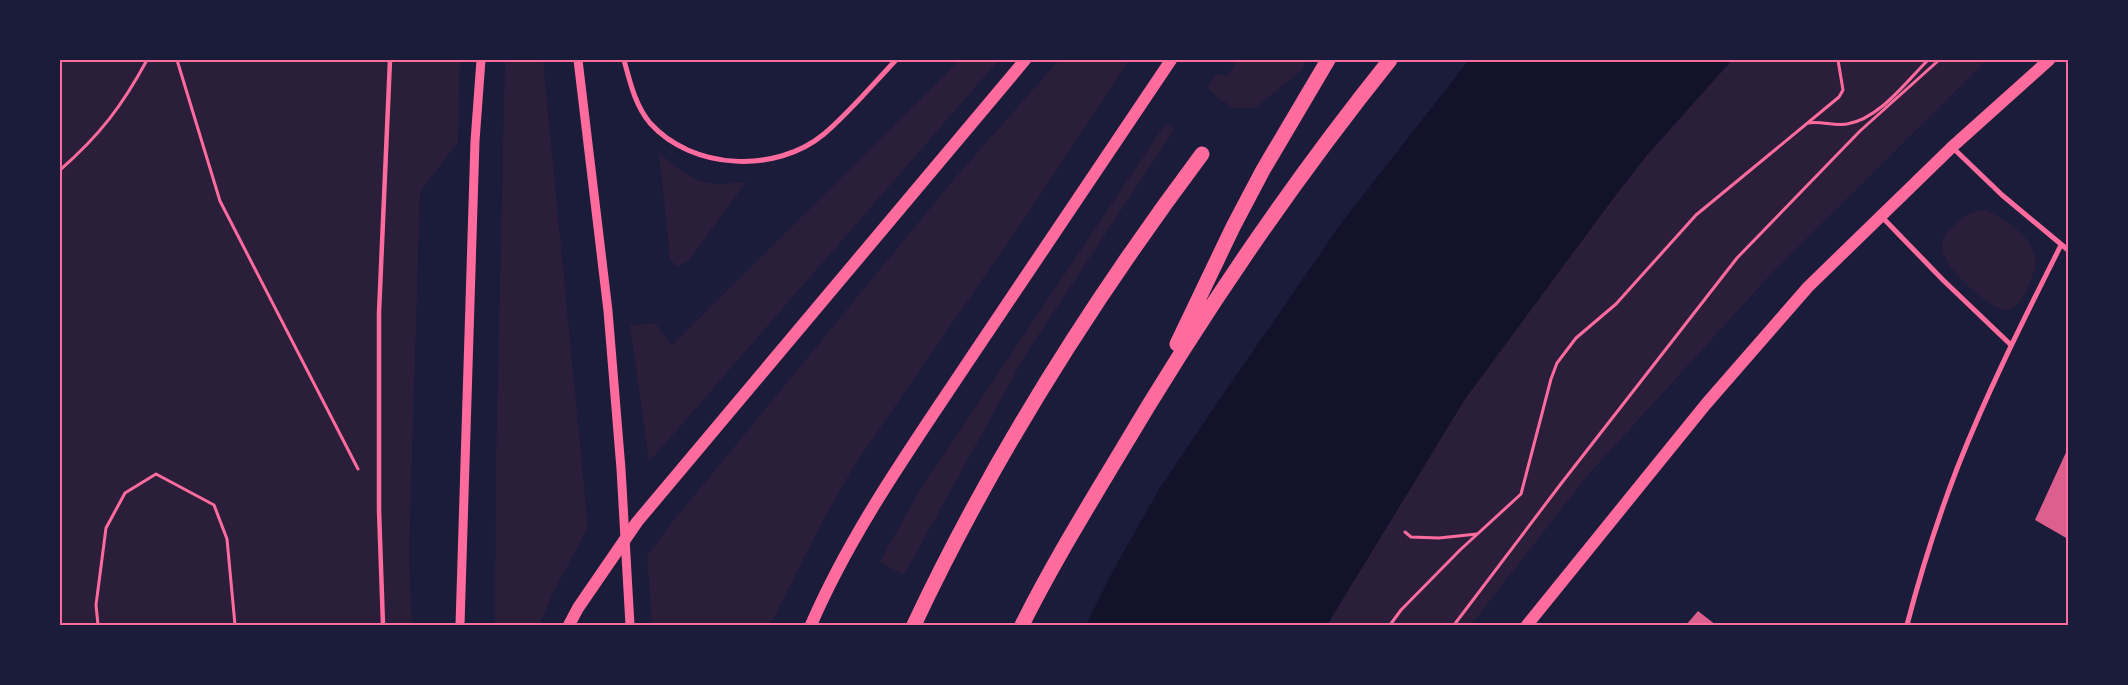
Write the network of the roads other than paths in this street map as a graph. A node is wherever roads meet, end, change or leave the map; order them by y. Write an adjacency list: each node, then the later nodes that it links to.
1 (390, 60): 18 (street)
2 (481, 60): 19 (street)
3 (578, 60): 21 (street)
4 (624, 60): 5 (street)
5 (896, 60)
6 (1025, 60): 20 (main road)
7 (1171, 60): 22 (main road)
8 (1328, 60): 17 (highway)
9 (1390, 60): 17 (highway)
10 (2049, 60): 11 (main road)
11 (1952, 147): 13 (main road); 14 (street)
12 (1202, 154): 23 (highway)
13 (1880, 215): 16 (street); 25 (main road)
14 (2061, 245): 15 (street); 16 (street)
15 (2068, 250)
16 (2011, 345): 26 (street)
17 (1153, 398): 24 (highway)
18 (383, 625)
19 (460, 625)
20 (569, 625)
21 (630, 625)
22 (811, 625)
23 (914, 625)
24 (1022, 625)
25 (1527, 625)
26 (1907, 625)

